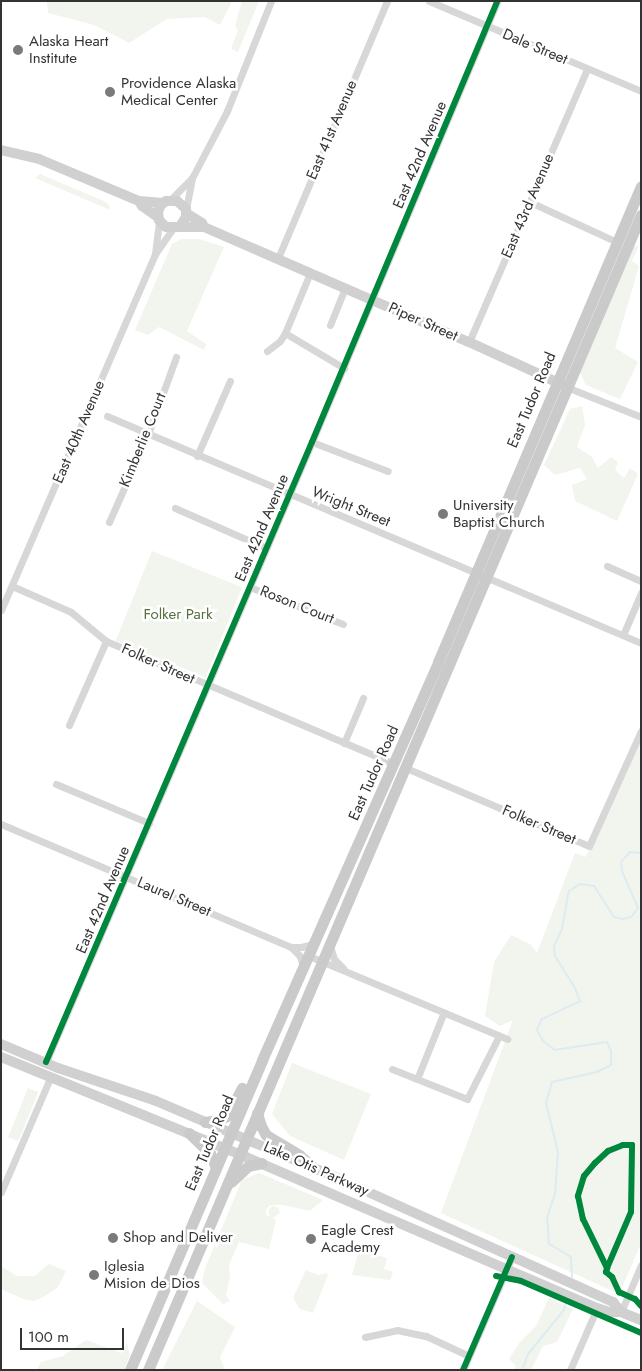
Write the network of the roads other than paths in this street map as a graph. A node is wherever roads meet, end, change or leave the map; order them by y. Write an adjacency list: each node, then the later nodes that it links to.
1 (271, 1): 9 (street)
2 (387, 1): 21 (street, East 41st Avenue)
3 (429, 1): 5 (street, Dale Street)
4 (497, 1): 5 (street, East 42nd Avenue)
5 (487, 26): 6 (street, Dale Street); 24 (street, East 42nd Avenue)
6 (586, 69): 7 (street, Dale Street); 13 (street, East 43rd Avenue)
7 (641, 91)
8 (1, 150): 11 (main road, Piper Street)
9 (192, 178): 12 (street); 14 (street)
10 (641, 186): 19 (main road, East Tudor Road)
11 (139, 201): 12 (main road, Piper Street); 16 (main road, Piper Street)
12 (166, 201): 14 (main road, Piper Street); 16 (main road)
13 (530, 202): 19 (street); 27 (street, East 43rd Avenue)
14 (186, 211): 17 (main road); 18 (main road, Piper Street)
15 (641, 215): 33 (main road, East Tudor Road)
16 (158, 218): 17 (main road, Piper Street); 20 (street, East 40th Avenue)
17 (176, 227): 18 (main road, Piper Street); 20 (street, East 40th Avenue)
18 (204, 227): 21 (main road, Piper Street)
19 (617, 242): 32 (main road, East Tudor Road)
20 (155, 254): 48 (street, East 40th Avenue)
21 (278, 258): 22 (main road, Piper Street)
22 (310, 273): 23 (main road, Piper Street); 26 (street)
23 (345, 288): 24 (main road, Piper Street); 25 (street)
24 (373, 300): 27 (main road, Piper Street); 30 (street, East 42nd Avenue)
25 (330, 326)
26 (285, 333): 28 (street); 30 (street)
27 (469, 342): 32 (main road, Piper Street)
28 (267, 351)
29 (176, 357): 36 (street, Kimberlie Court)
30 (344, 368): 37 (street, East 42nd Avenue)
31 (230, 381): 38 (street)
32 (556, 382): 33 (main road, Piper Street); 45 (main road, East Tudor Road)
33 (568, 388): 35 (street, Piper Street); 46 (main road, East Tudor Road)
34 (107, 416): 36 (street, Wright Street)
35 (641, 417)
36 (148, 434): 38 (street, Wright Street); 42 (street, Kimberlie Court)
37 (312, 442): 39 (street); 40 (street, East 42nd Avenue)
38 (197, 456): 40 (street, Wright Street)
39 (388, 471)
40 (288, 494): 43 (street, East 42nd Avenue); 45 (street, Wright Street)
41 (175, 508): 43 (street)
42 (109, 522)
43 (266, 548): 49 (street, East 42nd Avenue)
44 (607, 566): 47 (street)
45 (476, 572): 46 (street, Wright Street); 59 (main road, East Tudor Road)
46 (488, 577): 53 (street, Wright Street); 63 (main road, East Tudor Road)
47 (641, 581)
48 (12, 586): 51 (street, East 40th Avenue); 54 (street, Folker Street)
49 (250, 587): 52 (street, Roson Court); 56 (street, East 42nd Avenue)
50 (641, 593): 53 (street)
51 (1, 610)
52 (343, 624)
53 (623, 635): 55 (street, Wright Street)
54 (106, 641): 56 (street, Folker Street); 58 (street)
55 (641, 643)
56 (208, 686): 61 (street, Folker Street); 66 (street, East 42nd Avenue)
57 (363, 698): 61 (street)
58 (69, 725)
59 (408, 731): 62 (main road, East Tudor Road); 63 (main road)
60 (641, 731): 63 (street, Folker Street)
61 (344, 743): 62 (street, Folker Street)
62 (394, 764): 65 (main road); 69 (main road, East Tudor Road)
63 (406, 768): 65 (main road, East Tudor Road)
64 (56, 784): 66 (street)
65 (393, 798): 70 (main road, East Tudor Road)
66 (149, 823): 68 (street, East 42nd Avenue)
67 (1, 824): 68 (street, Laurel Street)
68 (127, 877): 71 (street, Laurel Street); 82 (street, East 42nd Avenue)
69 (315, 943): 71 (street); 72 (main road, East Tudor Road)
70 (330, 946): 73 (main road, East Tudor Road); 75 (street)
71 (291, 947): 74 (street)
72 (309, 956): 73 (street); 74 (main road, East Tudor Road)
73 (322, 962): 75 (street); 87 (main road, East Tudor Road)
74 (304, 967): 81 (main road, East Tudor Road)
75 (343, 968): 76 (street)
76 (444, 1012): 77 (street); 85 (street)
77 (499, 1036): 78 (street); 85 (street)
78 (507, 1039)
79 (1, 1044): 82 (main road, Lake Otis Parkway)
80 (1, 1056): 82 (main road); 84 (main road, Lake Otis Parkway)
81 (262, 1060): 88 (main road); 90 (main road, East Tudor Road)
82 (46, 1062): 86 (main road, Lake Otis Parkway)
83 (392, 1069): 85 (street)
84 (50, 1078): 86 (main road); 89 (main road, Lake Otis Parkway); 97 (street)
85 (417, 1079)
86 (92, 1080): 88 (main road, Lake Otis Parkway)
87 (257, 1113): 91 (main road, East Tudor Road); 95 (main road)
88 (205, 1122): 90 (main road, Lake Otis Parkway)
89 (189, 1133): 92 (main road, Lake Otis Parkway); 96 (main road)
90 (231, 1133): 91 (main road, Lake Otis Parkway); 92 (main road, East Tudor Road)
91 (246, 1139): 93 (main road, East Tudor Road); 95 (main road, Lake Otis Parkway)
92 (224, 1148): 93 (main road, Lake Otis Parkway); 96 (main road, East Tudor Road)
93 (240, 1154): 94 (main road, Lake Otis Parkway); 98 (main road, East Tudor Road)
94 (262, 1164): 98 (main road); 101 (main road, Lake Otis Parkway)
95 (313, 1167): 99 (main road, Lake Otis Parkway)
96 (216, 1168): 107 (main road, East Tudor Road)
97 (1, 1192)
98 (223, 1192): 108 (main road, East Tudor Road)
99 (512, 1257): 101 (street); 103 (main road, Lake Otis Parkway)
100 (641, 1265): 103 (street)
101 (506, 1269): 102 (main road, Lake Otis Parkway); 106 (street)
102 (597, 1308): 103 (main road, Lake Otis Parkway); 110 (street)
103 (621, 1312): 104 (main road, Lake Otis Parkway)
104 (641, 1320)
105 (365, 1337): 106 (street)
106 (469, 1356): 109 (street)
107 (130, 1370)
108 (148, 1370)
109 (463, 1370)
110 (570, 1370)

